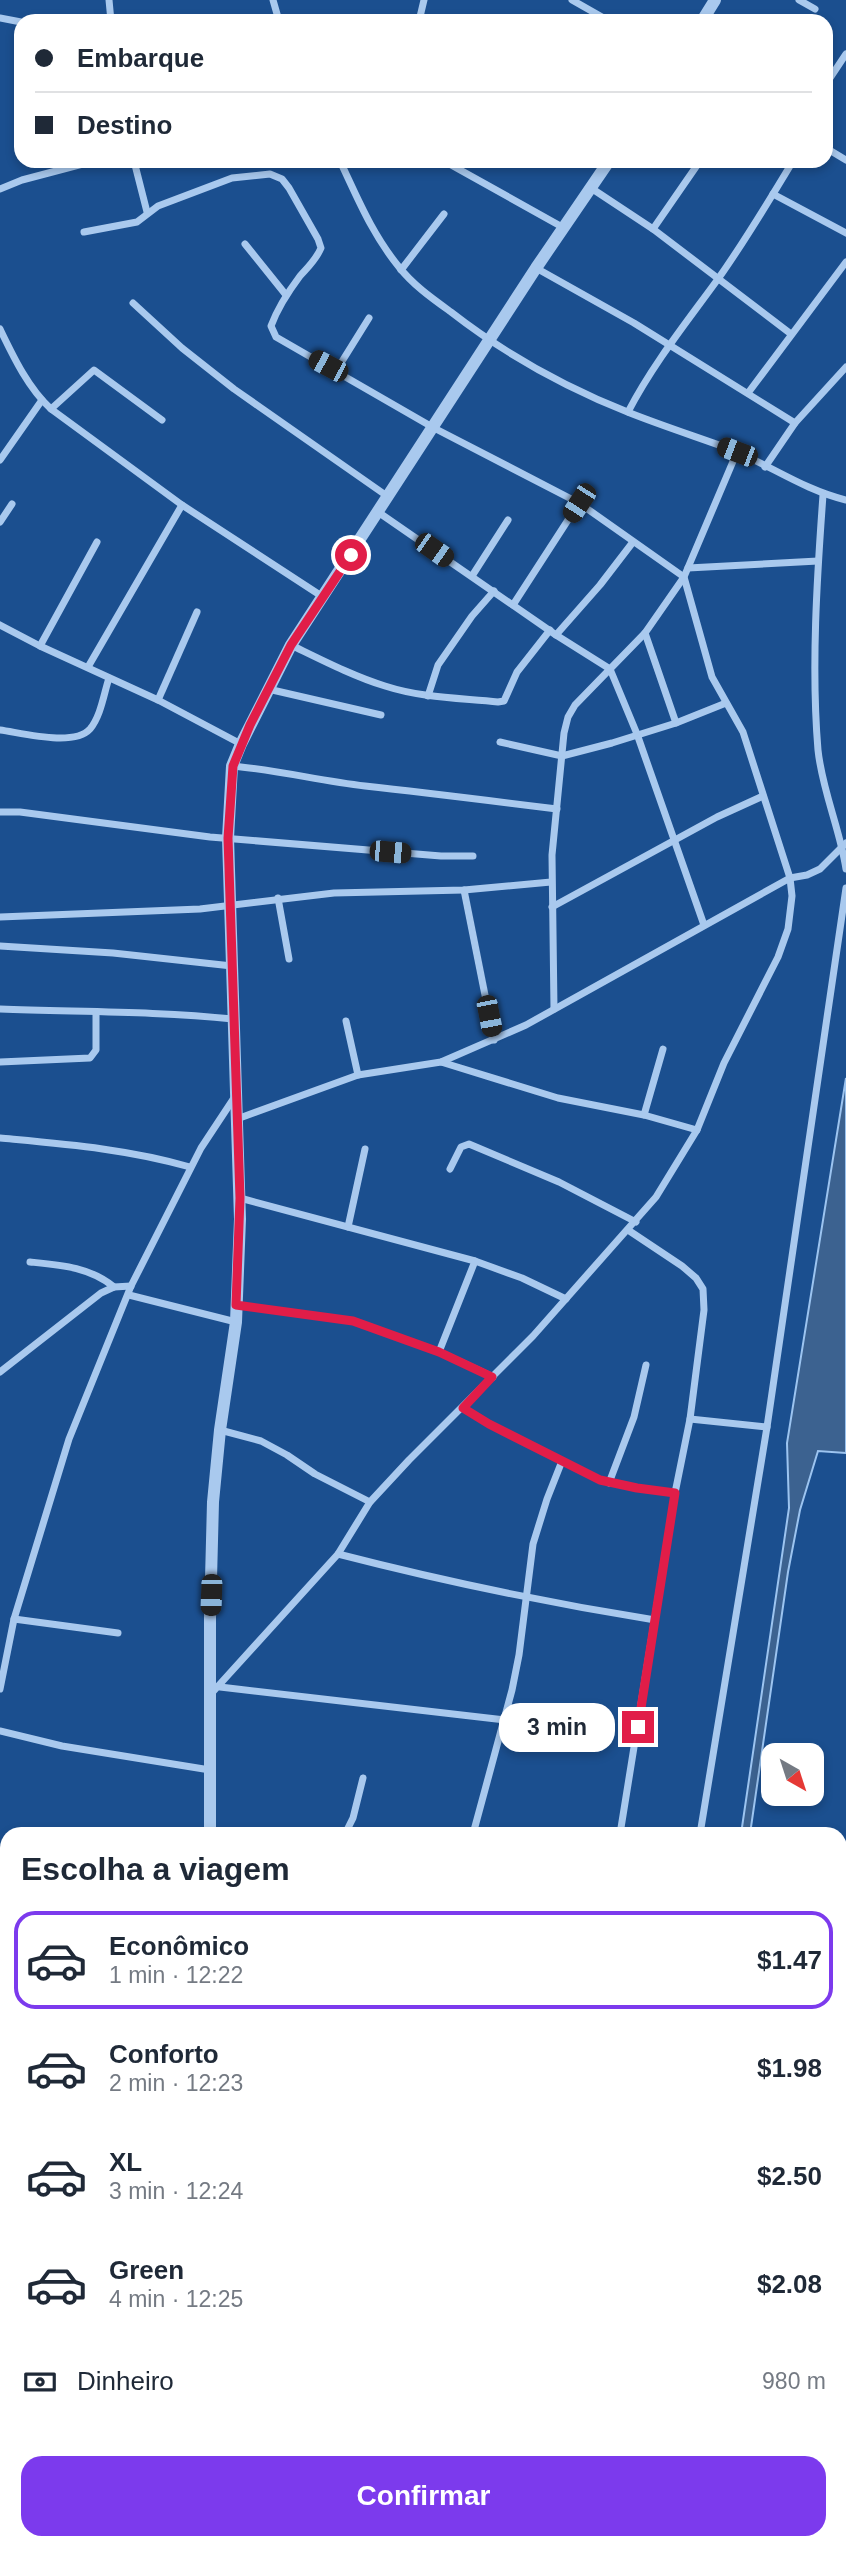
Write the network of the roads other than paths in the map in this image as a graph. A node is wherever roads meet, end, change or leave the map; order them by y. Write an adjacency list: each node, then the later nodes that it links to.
1 (572, 0): 4 (street)
2 (799, 0): 3 (street)
3 (815, 9)
4 (596, 14)
5 (846, 54): 6 (street)
6 (833, 74)
7 (67, 168): 15 (street)
8 (136, 168): 17 (street)
9 (343, 168): 26 (street)
10 (457, 168): 19 (street)
11 (603, 168): 14 (street)
12 (695, 168): 20 (street)
13 (789, 168): 16 (street)
14 (591, 188): 19 (street); 20 (street)
15 (0, 189)
16 (773, 194): 22 (street); 27 (street)
17 (147, 212): 21 (street); 28 (street)
18 (444, 214): 26 (street)
19 (564, 228): 25 (street)
20 (653, 229): 27 (street)
21 (83, 233)
22 (846, 233)
23 (245, 244): 28 (street)
24 (846, 261): 32 (street)
25 (536, 268): 33 (street); 34 (street)
26 (401, 270): 33 (street)
27 (718, 279): 32 (street); 34 (street)
28 (286, 295): 36 (street)
29 (132, 303): 48 (street)
30 (369, 318): 36 (street)
31 (0, 329): 38 (street)
32 (792, 334): 37 (street)
33 (489, 341): 40 (street); 43 (street)
34 (668, 345): 37 (street); 40 (street)
35 (846, 367): 42 (street)
36 (336, 371): 43 (street)
37 (748, 393): 42 (street)
38 (42, 400): 39 (street); 45 (street)
39 (51, 408): 41 (street); 52 (street)
40 (628, 412): 44 (street)
41 (162, 420)
42 (795, 423): 46 (street)
43 (433, 428): 48 (street); 51 (street)
44 (737, 452): 46 (street); 59 (street)
45 (0, 460)
46 (765, 467): 47 (street)
47 (823, 495): 49 (street); 58 (street)
48 (387, 496): 53 (street)
49 (846, 500)
50 (12, 503): 55 (street)
51 (579, 503): 57 (street); 64 (street)
52 (182, 505): 63 (street); 71 (street)
53 (378, 512): 60 (street); 63 (street)
54 (508, 520): 60 (street)
55 (0, 522)
56 (97, 542): 70 (street)
57 (633, 542): 61 (street); 67 (street)
58 (818, 561): 59 (street); 91 (street)
59 (688, 568): 61 (street)
60 (472, 576): 62 (street)
61 (684, 577): 68 (street); 77 (street)
62 (494, 591): 64 (street); 75 (street)
63 (323, 598): 69 (street)
64 (513, 605): 67 (street)
65 (197, 612): 76 (street)
66 (0, 625): 70 (street)
67 (553, 633): 72 (street); 75 (street)
68 (646, 633): 72 (street); 79 (street)
69 (291, 645): 74 (street); 75 (street)
70 (40, 646): 71 (street)
71 (88, 667): 73 (street)
72 (610, 669): 81 (street); 84 (street)
73 (108, 678): 76 (street); 80 (street)
74 (268, 689): 78 (street); 83 (street)
75 (428, 696)
76 (158, 700): 83 (street)
77 (726, 704): 79 (street); 86 (street)
78 (381, 715)
79 (676, 723): 81 (street)
80 (0, 730)
81 (637, 734): 84 (street); 90 (street)
82 (500, 743): 84 (street)
83 (241, 744): 85 (street)
84 (562, 756): 87 (street)
85 (233, 766): 87 (street); 89 (street)
86 (763, 796): 90 (street); 94 (street)
87 (556, 809): 95 (street)
88 (0, 812): 89 (street)
89 (228, 838): 92 (street); 99 (street)
90 (674, 841): 100 (street); 102 (street)
91 (844, 844): 93 (street); 94 (street)
92 (473, 856)
93 (846, 869)
94 (790, 878): 102 (street); 119 (street)
95 (551, 882): 97 (street); 100 (street)
96 (846, 888): 142 (street)
97 (464, 890): 98 (street); 111 (street)
98 (278, 898): 99 (street); 104 (street)
99 (230, 906): 101 (street); 105 (street)
100 (552, 907): 107 (street)
101 (0, 917)
102 (704, 925): 107 (street)
103 (0, 946): 105 (street)
104 (289, 959)
105 (232, 967): 109 (street)
106 (0, 1009): 108 (street)
107 (554, 1009): 111 (street)
108 (96, 1013): 109 (street); 113 (street)
109 (233, 1019): 116 (street)
110 (346, 1021): 115 (street)
111 (494, 1040): 114 (street)
112 (663, 1049): 117 (street)
113 (0, 1062)
114 (441, 1062): 115 (street); 117 (street)
115 (358, 1075): 118 (street)
116 (236, 1096): 118 (street); 122 (street)
117 (644, 1115): 119 (street)
118 (237, 1119): 124 (street)
119 (697, 1130): 125 (street)
120 (0, 1138): 122 (street)
121 (365, 1149): 126 (street)
122 (190, 1167): 130 (street)
123 (450, 1169): 125 (street)
124 (240, 1198): 126 (street); 134 (street)
125 (636, 1222): 127 (street)
126 (348, 1227): 128 (street)
127 (628, 1230): 133 (street); 141 (street)
128 (475, 1261): 133 (street); 136 (street)
129 (30, 1262): 131 (street)
130 (131, 1286): 131 (street); 132 (street)
131 (114, 1287): 138 (street)
132 (128, 1295): 135 (street); 150 (street)
133 (566, 1299): 139 (street)
134 (236, 1305): 135 (street); 136 (street)
135 (236, 1322): 143 (street)
136 (439, 1352): 139 (street)
137 (646, 1365): 145 (street)
138 (0, 1372)
139 (492, 1377): 140 (street)
140 (463, 1408): 144 (street); 147 (street)
141 (690, 1419): 142 (street); 146 (street)
142 (767, 1427): 164 (street)
143 (220, 1430): 147 (street); 155 (street)
144 (562, 1461): 145 (street); 149 (street)
145 (609, 1483): 146 (street)
146 (675, 1493): 151 (street)
147 (370, 1502): 148 (street)
148 (338, 1554): 149 (street); 153 (street)
149 (525, 1598): 151 (street); 156 (street)
150 (14, 1619): 152 (street); 154 (street)
151 (655, 1620): 163 (street)
152 (118, 1633)
153 (220, 1686): 155 (street); 156 (street)
154 (0, 1689)
155 (210, 1696): 158 (street)
156 (505, 1720): 162 (street)
157 (0, 1731): 158 (street)
158 (211, 1770): 160 (street)
159 (363, 1778): 161 (street)
160 (210, 1827)
161 (348, 1827)
162 (475, 1827)
163 (621, 1827)
164 (701, 1827)

